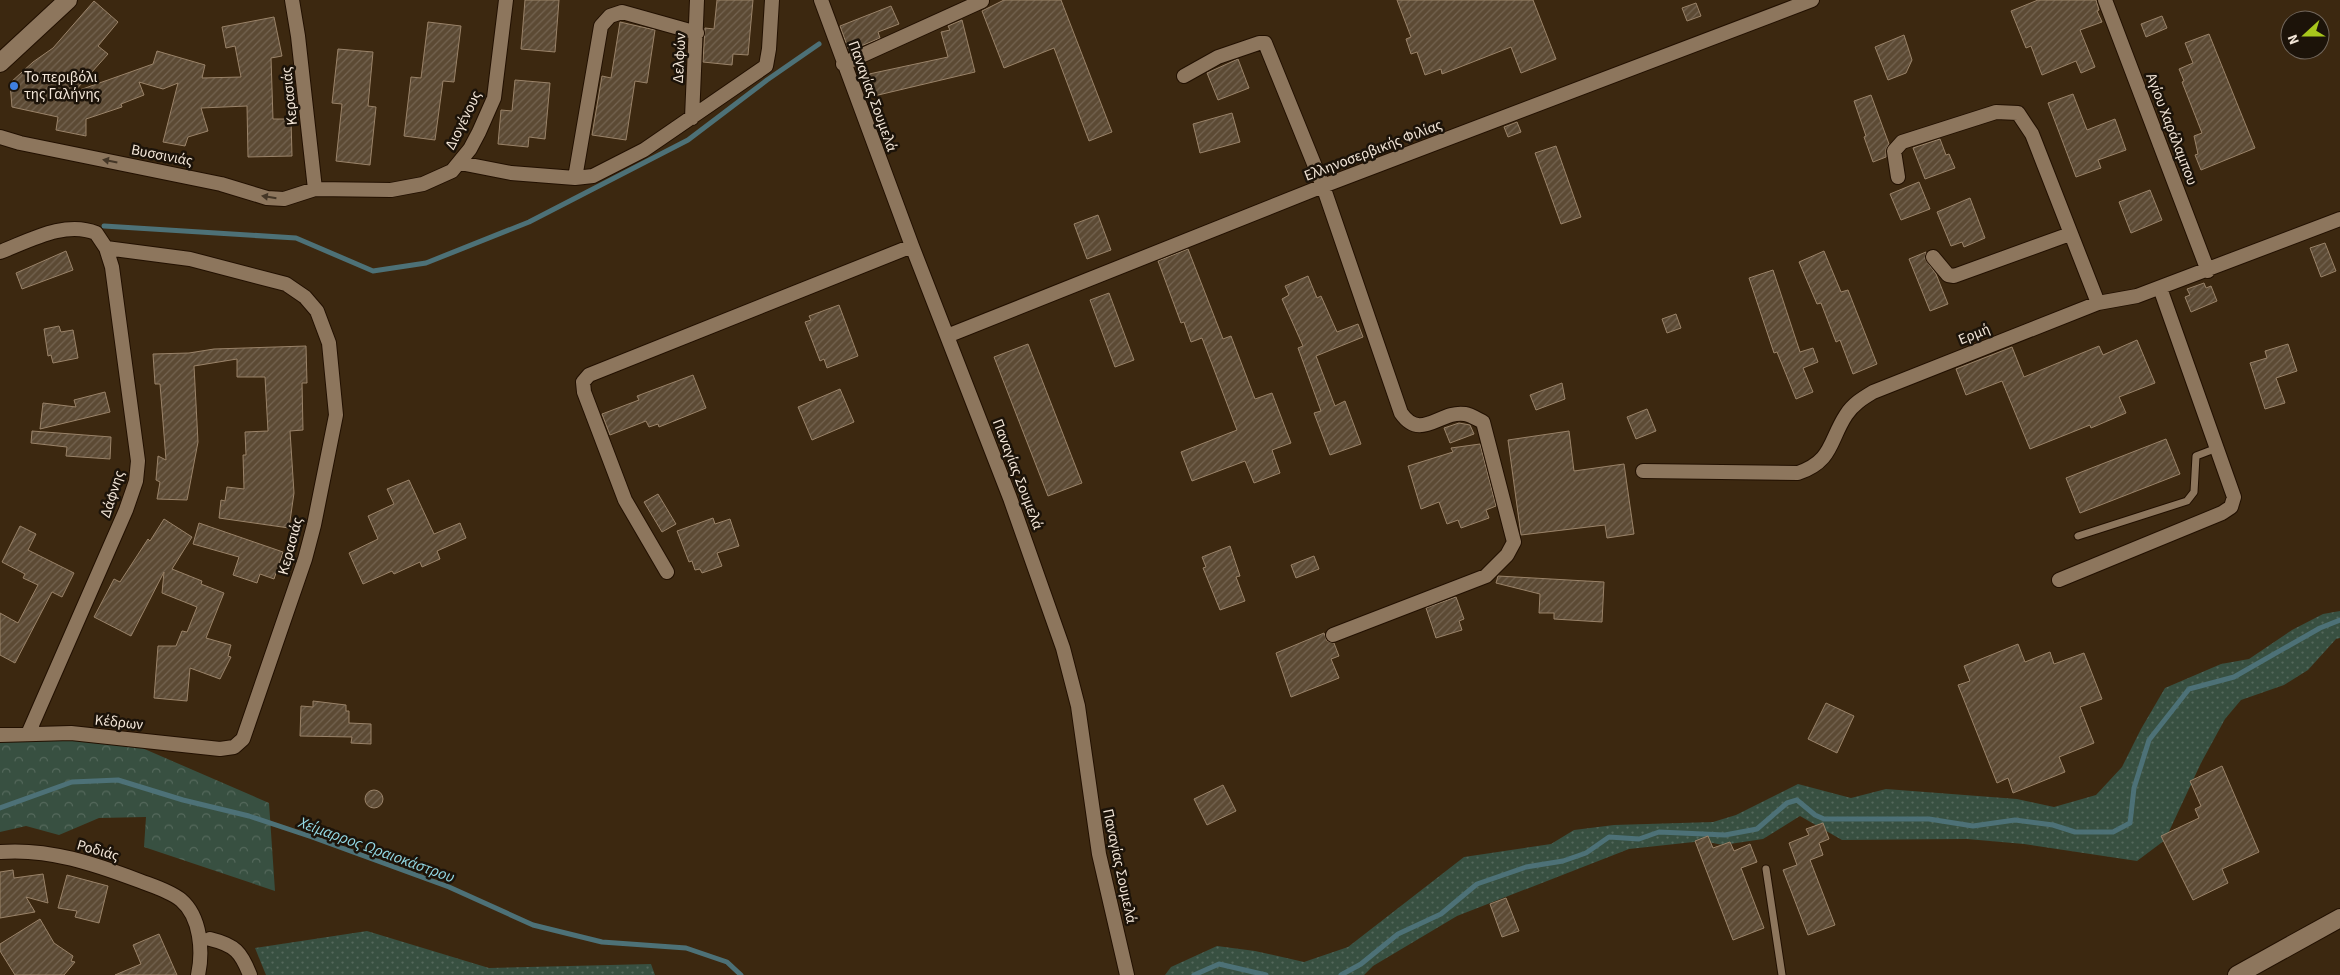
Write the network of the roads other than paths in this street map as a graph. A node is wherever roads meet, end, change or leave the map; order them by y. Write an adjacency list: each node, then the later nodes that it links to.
1 (68, 0): 11 (street)
2 (292, 0): 20 (street, Κερασιάς)
3 (506, 0): 16 (street, Διογένους)
4 (697, 0): 10 (street, Δελφών)
5 (772, 0): 14 (street)
6 (821, 0): 12 (street, Παναγίας Σουμελά)
7 (1812, 0): 19 (street, Ελληνοσερβικής Φιλίας)
8 (2105, 0): 27 (street, Αγίου Χαράλαμπου)
9 (982, 1): 12 (street)
10 (697, 33): 14 (street, Δελφών); 17 (street)
11 (0, 63)
12 (843, 64): 23 (street, Παναγίας Σουμελά)
13 (1184, 76): 19 (street)
14 (692, 118): 17 (street)
15 (0, 137): 20 (street, Βυσσινιάς, one-way to 15)
16 (460, 163): 17 (street); 20 (street, Διογένους)
17 (575, 178)
18 (1898, 178): 22 (street)
19 (1323, 186): 30 (street, Ελληνοσερβικής Φιλίας); 36 (street)
20 (315, 189)
21 (2340, 218): 27 (street, Ερμή)
22 (2070, 234): 26 (street); 29 (street)
23 (912, 246): 30 (street, Παναγίας Σουμελά); 34 (street)
24 (106, 248): 25 (street); 37 (street, Δάφνης); 39 (street, Κερασιάς)
25 (0, 252)
26 (1933, 257)
27 (2208, 270): 28 (street, Ερμή)
28 (2160, 288): 29 (street, Ερμή); 31 (street)
29 (2098, 303): 32 (street, Ερμή)
30 (947, 336): 46 (street, Παναγίας Σουμελά)
31 (2217, 448): 33 (lane); 35 (street)
32 (1643, 471)
33 (2078, 536)
34 (667, 572)
35 (2059, 580)
36 (1333, 635)
37 (28, 734): 38 (street, Κέδρων); 39 (street, Κέδρων)
38 (0, 735)
39 (234, 747)
40 (0, 852): 44 (street, Ροδιάς)
41 (1766, 869): 47 (lane)
42 (2340, 918): 48 (street)
43 (210, 939): 45 (street)
44 (198, 975)
45 (250, 975)
46 (1127, 975)
47 (1782, 975)
48 (2237, 975)

